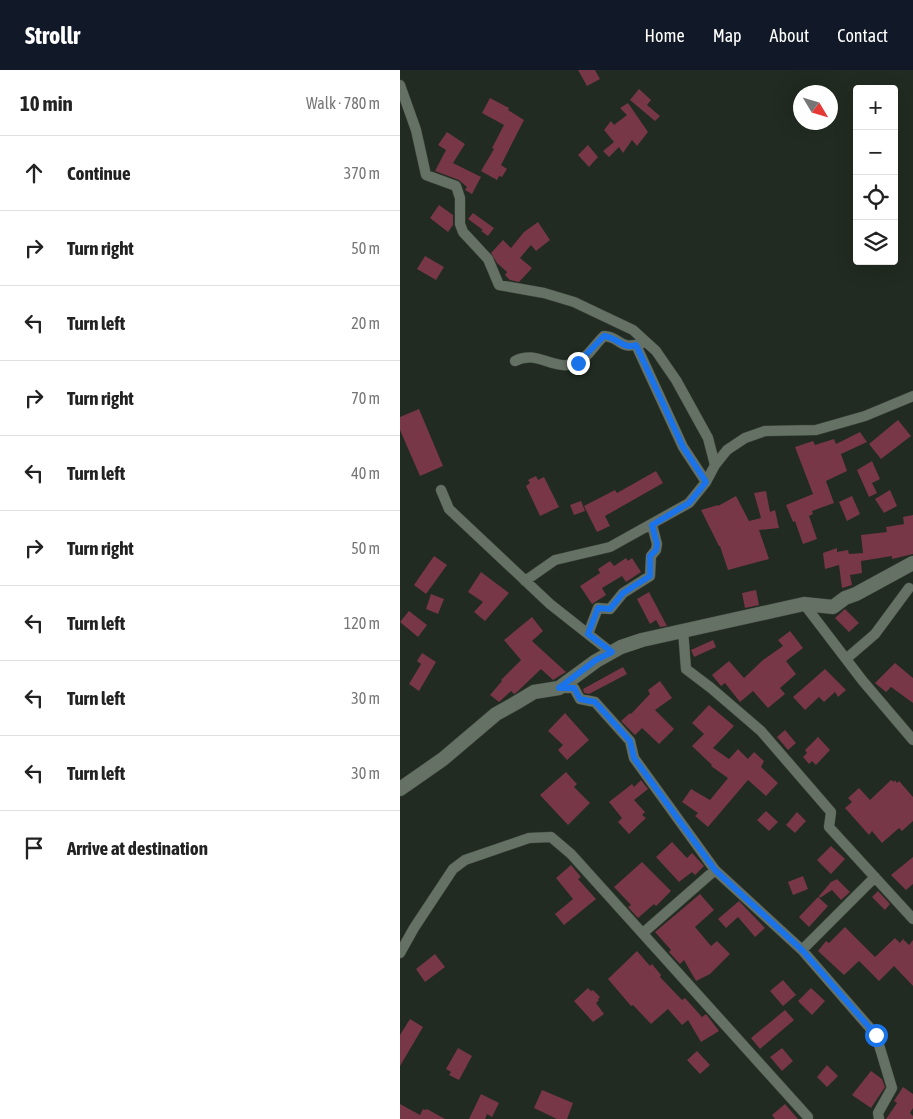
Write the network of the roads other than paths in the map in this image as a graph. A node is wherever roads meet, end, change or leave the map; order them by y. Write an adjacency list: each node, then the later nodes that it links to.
1 (400, 85): 2 (street)
2 (641, 343): 3 (street); 5 (street); 6 (street)
3 (516, 361)
4 (913, 396): 5 (street)
5 (715, 465): 6 (street)
6 (706, 482): 8 (street)
7 (440, 490): 10 (street)
8 (652, 525): 10 (street); 14 (street)
9 (909, 565): 11 (street); 12 (street)
10 (525, 580): 14 (street)
11 (911, 590): 16 (street)
12 (804, 604): 13 (street); 16 (street)
13 (683, 630): 15 (street); 21 (street)
14 (588, 634): 15 (street)
15 (612, 652): 17 (street)
16 (846, 659): 18 (street)
17 (559, 688): 19 (street); 20 (street)
18 (913, 740)
19 (400, 789)
20 (715, 870): 23 (street); 24 (street)
21 (875, 876): 22 (street); 24 (street)
22 (913, 919)
23 (643, 933): 25 (street); 26 (street)
24 (802, 950): 27 (street)
25 (400, 953)
26 (808, 1117)
27 (879, 1119)

